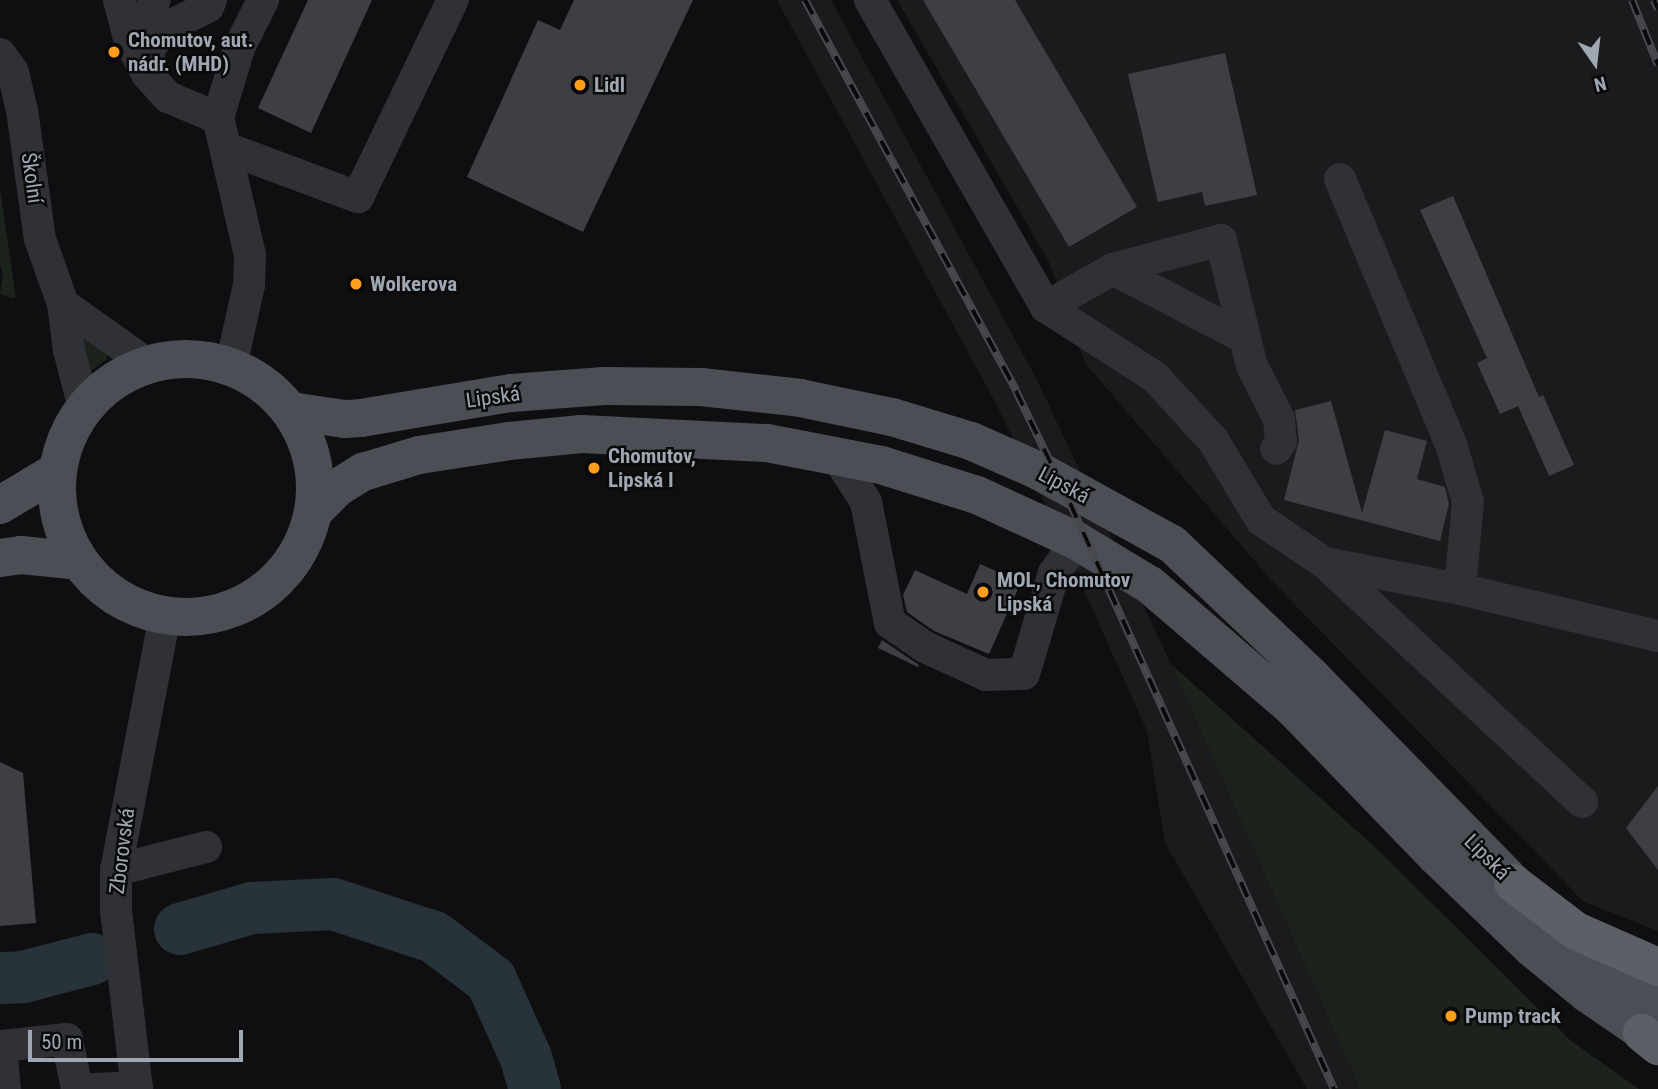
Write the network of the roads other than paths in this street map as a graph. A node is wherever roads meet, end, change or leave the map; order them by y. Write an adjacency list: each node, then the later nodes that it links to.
1 (119, 0): 8 (street)
2 (155, 0): 8 (street)
3 (211, 0): 8 (street)
4 (262, 0): 9 (street)
5 (453, 0): 10 (street)
6 (870, 0): 14 (street)
7 (0, 54): 13 (street, Školní)
8 (147, 74): 9 (street)
9 (218, 118): 10 (street)
10 (226, 148): 17 (street)
11 (1340, 179): 29 (street)
12 (1113, 270): 14 (street); 15 (street); 15 (street)
13 (63, 304): 16 (street); 18 (street, Školní)
14 (1046, 307): 28 (street)
15 (1245, 338): 20 (street)
16 (147, 364): 17 (main road); 18 (main road)
17 (231, 366): 19 (main road)
18 (84, 408): 22 (main road)
19 (291, 411): 24 (main road); 35 (main road, Lipská)
20 (1276, 449)
21 (836, 454): 24 (main road, Lipská); 25 (main road, Lipská); 25 (street)
22 (57, 471): 23 (main road); 27 (main road)
23 (0, 505)
24 (314, 511): 30 (main road)
25 (1077, 541): 37 (main road, Lipská)
26 (0, 558): 27 (main road)
27 (79, 561): 30 (main road)
28 (1325, 563): 29 (street); 32 (street)
29 (1460, 589): 31 (street)
30 (165, 615): 34 (street, Zborovská)
31 (1658, 636)
32 (1581, 802)
33 (206, 847): 34 (street)
34 (116, 870): 38 (street, Zborovská)
35 (1513, 883): 36 (highway); 37 (main road, Lipská)
36 (1658, 967)
37 (1654, 1031)
38 (137, 1088): 41 (street)
39 (5, 1089): 40 (street)
40 (77, 1089)
41 (94, 1089)

